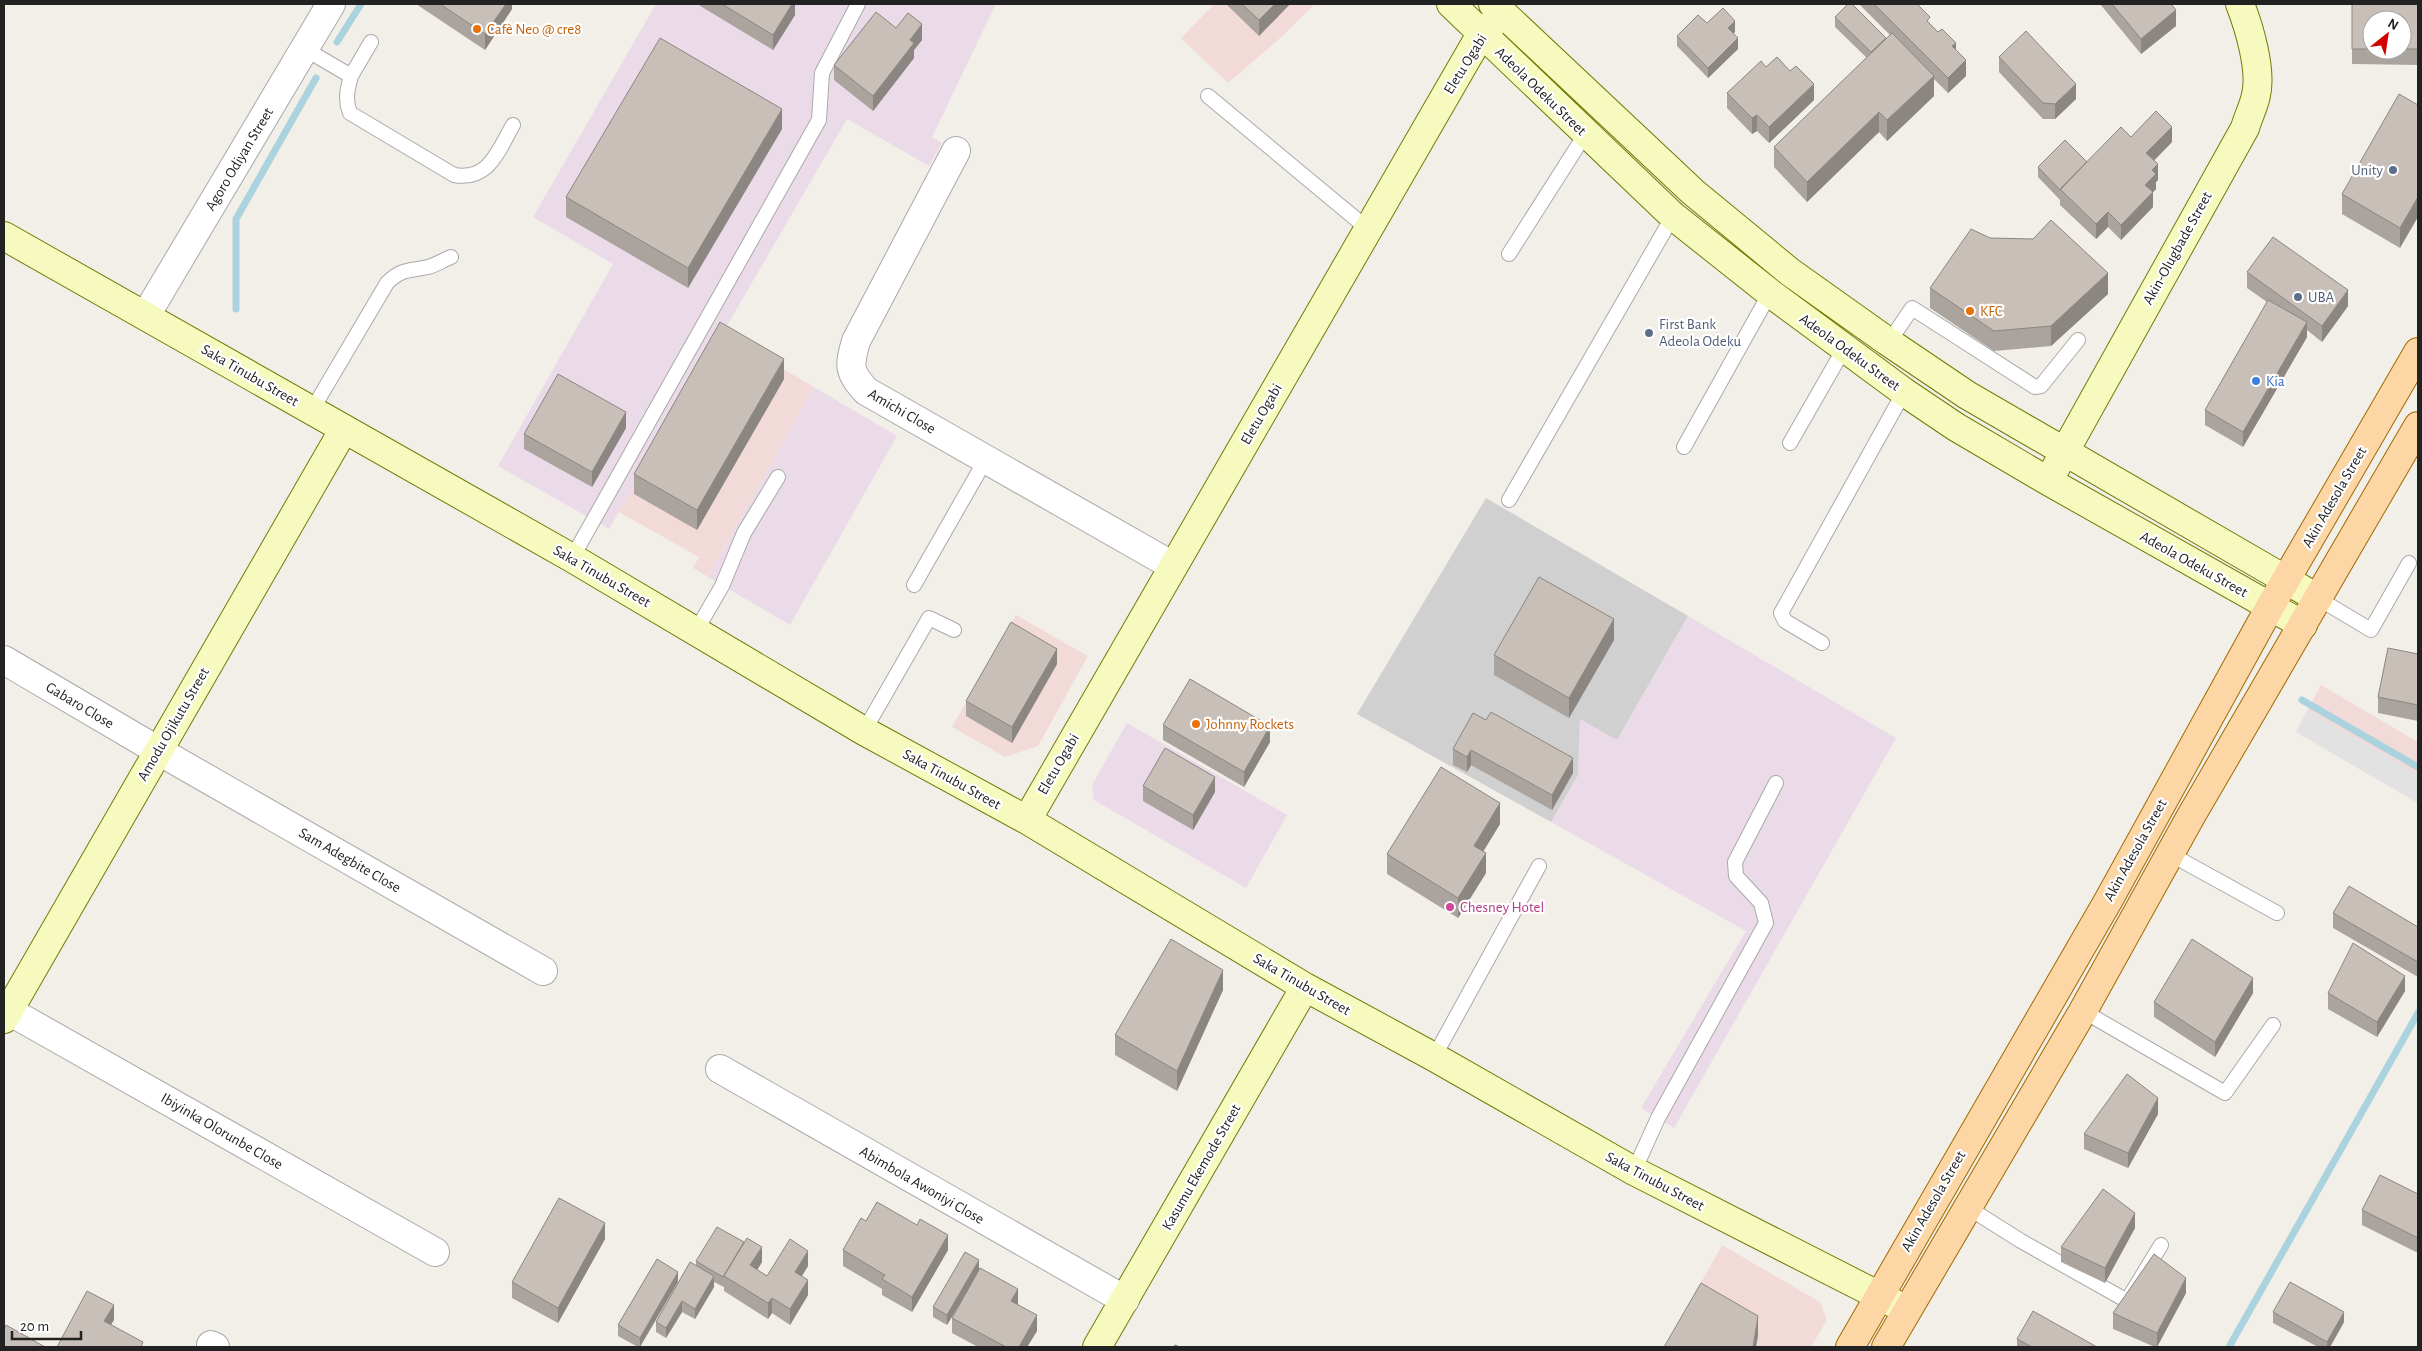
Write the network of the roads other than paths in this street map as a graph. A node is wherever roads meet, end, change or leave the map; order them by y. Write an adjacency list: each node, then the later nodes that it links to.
1 (331, 4): 8 (street, Agoro Odiyan Street)
2 (858, 4): 36 (lane)
3 (1451, 4): 6 (street, Adeola Odeku Street)
4 (2240, 4): 31 (street, Akin-Olugbade Street)
5 (1498, 9): 6 (street, Eletu Ogabi); 22 (street, Adeola Odeku Street)
6 (1481, 34): 12 (street, Adeola Odeku Street); 15 (street, Eletu Ogabi)
7 (371, 42): 9 (lane)
8 (305, 49): 9 (lane); 20 (street, Agoro Odiyan Street)
9 (351, 76): 11 (lane)
10 (1208, 96): 15 (lane)
11 (513, 125)
12 (1586, 133): 14 (street, Adeola Odeku Street); 17 (lane)
13 (956, 151): 32 (street, Amichi Close)
14 (1673, 216): 19 (street, Adeola Odeku Street); 35 (lane)
15 (1368, 229): 38 (street, Eletu Ogabi)
16 (4, 236): 20 (street, Saka Tinubu Street)
17 (1509, 254)
18 (451, 257): 26 (lane)
19 (1770, 293): 23 (street, Adeola Odeku Street); 30 (lane)
20 (146, 315): 26 (street, Saka Tinubu Street)
21 (2078, 340): 22 (lane)
22 (1889, 342): 31 (street, Adeola Odeku Street)
23 (1845, 347): 25 (street, Adeola Odeku Street); 29 (lane)
24 (2418, 352): 39 (main road, Akin Adesola Street)
25 (1904, 392): 34 (street, Adeola Odeku Street); 46 (lane)
26 (312, 410): 28 (street, Saka Tinubu Street)
27 (2418, 426): 41 (main road)
28 (344, 429): 36 (street, Saka Tinubu Street); 49 (street, Amodu Ojikutu Street)
29 (1790, 443)
30 (1684, 447)
31 (2065, 453): 34 (street, Akin-Olugbade Street); 39 (street, Adeola Odeku Street)
32 (986, 459): 38 (street, Amichi Close); 40 (lane)
33 (778, 477): 45 (lane)
34 (2048, 481): 42 (street, Adeola Odeku Street)
35 (1509, 500)
36 (572, 558): 45 (street, Saka Tinubu Street)
37 (2409, 563): 41 (lane)
38 (1173, 566): 51 (street, Eletu Ogabi)
39 (2286, 580): 41 (street, Adeola Odeku Street); 42 (main road, Akin Adesola Street)
40 (914, 585)
41 (2319, 599): 43 (main road)
42 (2270, 607): 43 (street, Adeola Odeku Street); 66 (main road, Akin Adesola Street)
43 (2303, 625): 52 (main road)
44 (954, 630): 48 (lane)
45 (696, 631): 48 (street, Saka Tinubu Street)
46 (1822, 643)
47 (4, 660): 49 (street, Gabaro Close)
48 (864, 731): 51 (street, Saka Tinubu Street)
49 (157, 750): 55 (street, Sam Adegbite Close); 58 (street, Amodu Ojikutu Street)
50 (1776, 783): 62 (lane)
51 (1026, 820): 56 (street, Saka Tinubu Street)
52 (2170, 854): 54 (lane); 57 (main road)
53 (1539, 866): 60 (lane)
54 (2278, 913)
55 (543, 971)
56 (1305, 987): 60 (street, Saka Tinubu Street); 67 (street, Kasumu Ekemode Street)
57 (2083, 1011): 59 (lane); 63 (main road)
58 (6, 1015): 65 (street, Ibiyinka Olorunbe Close)
59 (2273, 1025)
60 (1434, 1057): 62 (street, Saka Tinubu Street)
61 (720, 1069): 67 (street, Abimbola Awoniyi Close)
62 (1634, 1171): 66 (street, Saka Tinubu Street)
63 (1968, 1207): 64 (lane); 68 (main road)
64 (2161, 1245)
65 (435, 1252)
66 (1880, 1294): 68 (street, Saka Tinubu Street); 70 (main road, Akin Adesola Street)
67 (1124, 1300): 69 (street, Kasumu Ekemode Street)
68 (1907, 1310): 71 (main road)
69 (1097, 1347)
70 (1850, 1347)
71 (1886, 1347)

